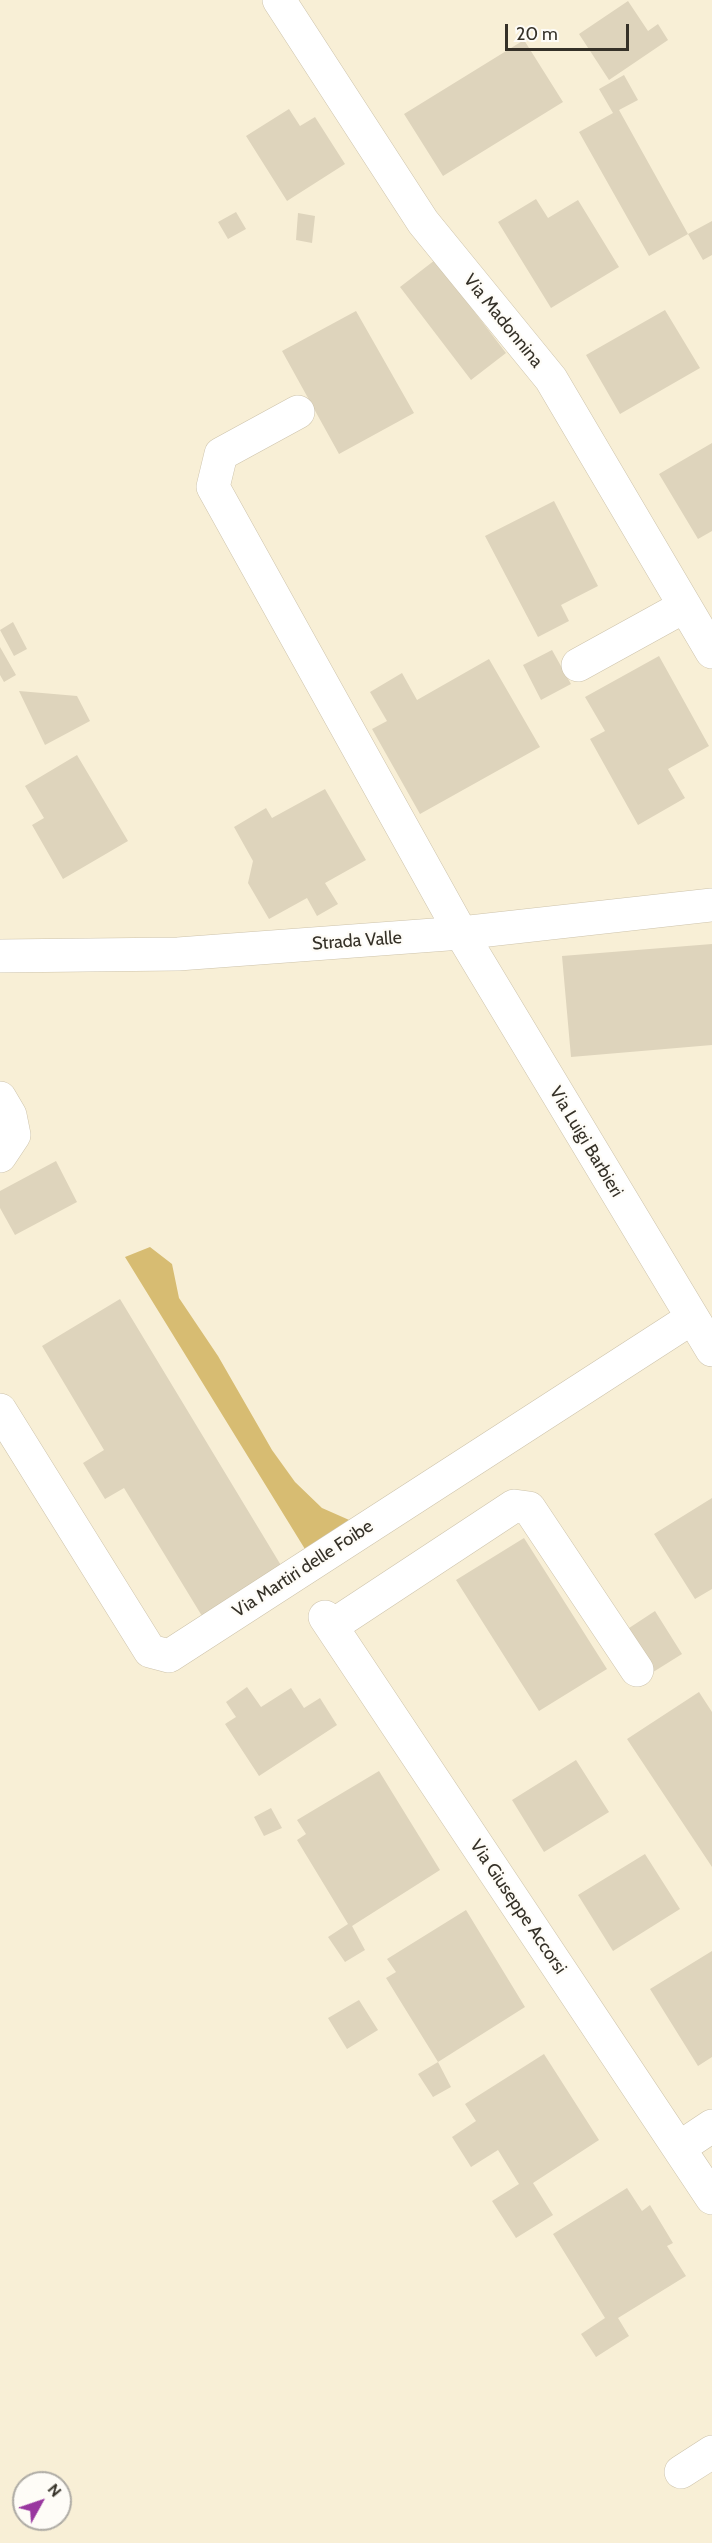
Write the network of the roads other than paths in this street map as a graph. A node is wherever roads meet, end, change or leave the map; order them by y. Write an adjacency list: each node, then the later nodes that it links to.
1 (279, 0): 3 (street, Via Madonnina)
2 (298, 412): 7 (street, Via Luigi Barbieri)
3 (685, 606): 4 (street, Via Madonnina); 5 (street)
4 (712, 652)
5 (578, 665)
6 (712, 905): 7 (street, Strada Valle)
7 (461, 933): 8 (street, Strada Valle); 11 (street, Via Luigi Barbieri)
8 (0, 956)
9 (0, 1098): 10 (street)
10 (0, 1156)
11 (692, 1318): 12 (street, Via Luigi Barbieri); 13 (street, Via Martiri delle Foibe)
12 (712, 1350)
13 (0, 1410)
14 (637, 1670): 16 (street, Via Giuseppe Accorsi)
15 (712, 2126): 16 (street)
16 (679, 2148): 17 (street, Via Giuseppe Accorsi)
17 (712, 2198)
18 (712, 2452): 19 (street)
19 (681, 2472)

